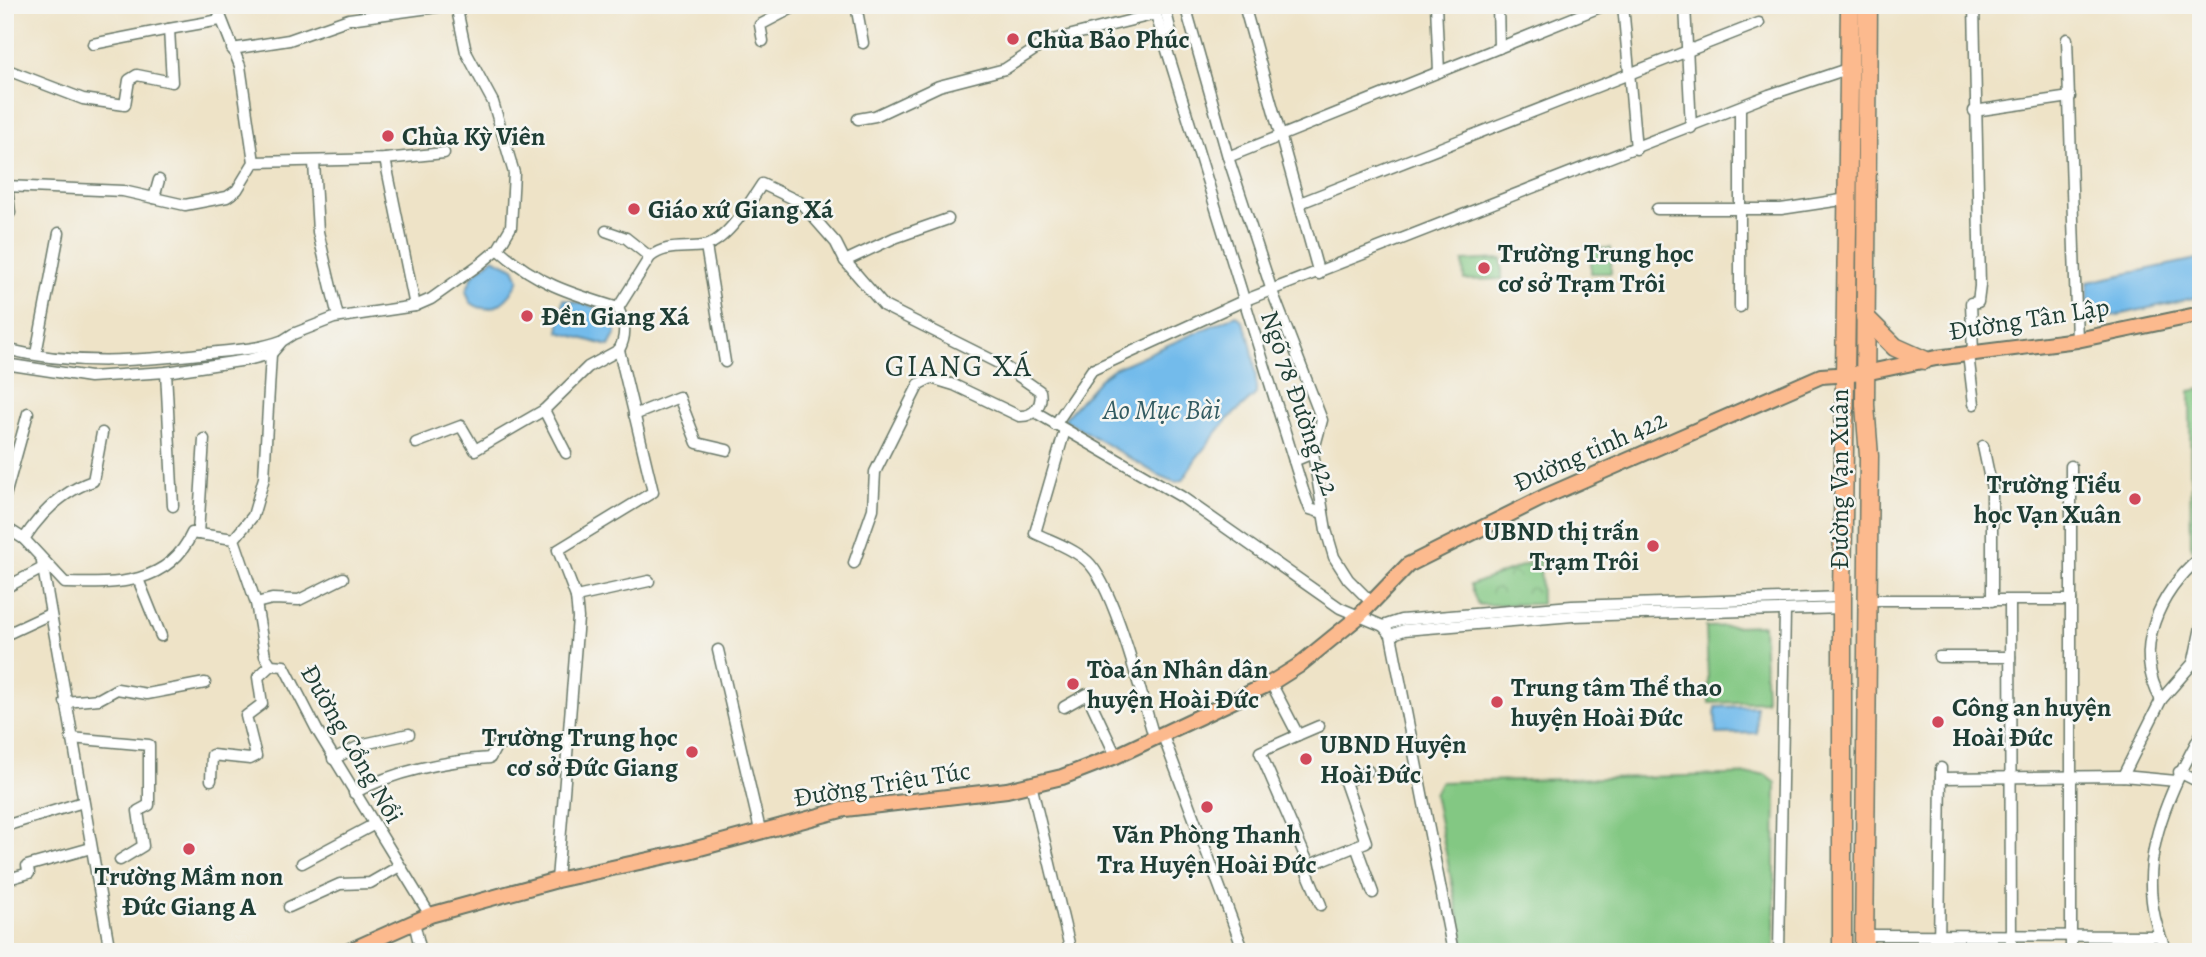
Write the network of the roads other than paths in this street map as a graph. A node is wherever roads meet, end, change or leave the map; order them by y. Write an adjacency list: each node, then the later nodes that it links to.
1 (216, 5): 17 (street)
2 (454, 5): 26 (street); 56 (street)
3 (798, 5): 22 (street)
4 (856, 5): 23 (street)
5 (1164, 5): 20 (street)
6 (1185, 5): 40 (street)
7 (1244, 5): 37 (street)
8 (1436, 5): 30 (street)
9 (1498, 5): 25 (street)
10 (1605, 5): 25 (street)
11 (1623, 5): 31 (street)
12 (1685, 5): 27 (street)
13 (1850, 5): 28 (highway, Đường Vạn Xuân)
14 (1868, 5): 67 (highway, Đường Vạn Xuân)
15 (1974, 5): 34 (street)
16 (1155, 10): 35 (street); 61 (street, Ngõ 78 Đường 422)
17 (220, 20): 19 (street); 26 (street)
18 (1759, 23): 27 (street)
19 (169, 29): 24 (street); 29 (street)
20 (1171, 32)
21 (2067, 39): 32 (street)
22 (763, 41)
23 (863, 43)
24 (93, 44)
25 (1499, 48): 30 (street)
26 (232, 49): 43 (street)
27 (1688, 52): 31 (street); 36 (street)
28 (1850, 68): 33 (street); 47 (highway, Đường Vạn Xuân)
29 (5, 69)
30 (1439, 72): 37 (street)
31 (1629, 74): 38 (street); 48 (street)
32 (2070, 97): 34 (street); 68 (street)
33 (1740, 108): 36 (street); 50 (street)
34 (1974, 111): 72 (street)
35 (858, 119)
36 (1691, 128): 38 (street)
37 (1282, 137): 40 (street); 48 (street)
38 (1636, 149): 59 (street)
39 (444, 153): 41 (street)
40 (1228, 157): 60 (street)
41 (386, 159): 42 (street); 62 (street)
42 (314, 162): 43 (street); 66 (street)
43 (254, 163): 46 (street)
44 (159, 180): 46 (street)
45 (6, 186): 46 (street); 51 (street)
46 (154, 198)
47 (1848, 199): 50 (street); 79 (highway, Đường Vạn Xuân)
48 (1300, 203): 59 (street)
49 (1657, 209): 50 (street)
50 (1742, 210): 63 (street)
51 (5, 213)
52 (947, 219): 58 (street)
53 (606, 231): 57 (street)
54 (59, 233): 74 (street)
55 (706, 246): 57 (street); 58 (street); 76 (street)
56 (498, 248): 62 (street); 64 (street)
57 (650, 257): 64 (street)
58 (845, 261): 83 (street)
59 (1319, 274): 60 (street)
60 (1272, 290): 61 (street); 94 (street)
61 (1243, 301): 86 (street); 95 (street, Ngõ 78 Đường 422)
62 (415, 306): 66 (street)
63 (1740, 307)
64 (618, 308): 71 (street)
65 (2201, 314): 68 (main road, Đường Tân Lập)
66 (338, 317): 69 (street)
67 (1865, 317): 75 (highway); 80 (highway, Đường Vạn Xuân)
68 (2077, 340): 72 (main road, Đường Tân Lập)
69 (282, 341): 73 (street); 74 (street)
70 (5, 349): 74 (street)
71 (619, 350): 82 (street); 85 (street)
72 (1971, 353): 75 (main road, Đường Tân Lập); 81 (street)
73 (271, 354): 78 (street); 103 (street)
74 (36, 355)
75 (1924, 360): 80 (main road, Đường Tân Lập)
76 (725, 362)
77 (5, 364): 78 (street)
78 (166, 372): 98 (street)
79 (1845, 373): 80 (main road, Đường tỉnh 422); 116 (highway, Đường Vạn Xuân); 118 (main road, Đường tỉnh 422)
80 (1865, 373): 112 (highway, Đường Vạn Xuân)
81 (1975, 404)
82 (544, 410): 90 (street); 93 (street)
83 (1035, 412): 86 (street); 105 (street)
84 (28, 413): 97 (street)
85 (634, 415): 92 (street); 111 (street)
86 (1055, 425): 87 (street)
87 (1065, 430): 121 (street); 141 (street)
88 (102, 433): 102 (street)
89 (204, 439): 101 (street)
90 (416, 443)
91 (1983, 446): 114 (street)
92 (727, 450)
93 (566, 453)
94 (1313, 453): 95 (street); 99 (street)
95 (1294, 461): 99 (street, Ngõ 78 Đường 422)
96 (2071, 466): 113 (street)
97 (5, 496)
98 (173, 506)
99 (1323, 513): 118 (street)
100 (5, 527): 102 (street)
101 (198, 534): 103 (street); 108 (street)
102 (24, 539): 106 (street)
103 (234, 539): 117 (street, Đường Cổng Nổi)
104 (2201, 557): 134 (street)
105 (854, 563)
106 (43, 565): 108 (street); 110 (street); 120 (street)
107 (343, 578): 117 (street)
108 (138, 579): 126 (street)
109 (649, 581): 111 (street)
110 (5, 588)
111 (576, 597): 143 (street)
112 (1865, 600): 114 (street); 154 (highway, Đường Vạn Xuân)
113 (2071, 600): 115 (street); 147 (street)
114 (1992, 601): 115 (street)
115 (2010, 601): 129 (street)
116 (1843, 602): 119 (street); 122 (street); 155 (highway, Đường Vạn Xuân)
117 (256, 603): 131 (street, Đường Cổng Nổi)
118 (1371, 603): 121 (main road, Đường tỉnh 422)
119 (1785, 610): 125 (street); 185 (street)
120 (50, 614): 124 (street); 135 (street)
121 (1357, 618): 122 (street); 133 (main road, Đường Triệu Túc)
122 (1383, 626): 125 (street)
123 (2201, 627): 130 (street)
124 (5, 635)
125 (1391, 635): 184 (street)
126 (161, 636)
127 (718, 650): 160 (street)
128 (1939, 657): 129 (street)
129 (2010, 657): 150 (street)
130 (2197, 657): 134 (street)
131 (271, 665): 145 (street, Đường Cổng Nổi); 151 (street)
132 (205, 683): 135 (street)
133 (1271, 683): 139 (street); 141 (main road, Đường Triệu Túc)
134 (2161, 700): 148 (street)
135 (65, 702): 142 (street)
136 (1064, 707): 144 (street)
137 (1319, 726): 139 (street)
138 (410, 734): 145 (street)
139 (1298, 734): 165 (street)
140 (2201, 734): 149 (street)
141 (1158, 735): 144 (main road, Đường Triệu Túc); 183 (street)
142 (71, 737): 157 (street); 163 (street)
143 (570, 740): 156 (street); 168 (street)
144 (1116, 756): 153 (main road, Đường Triệu Túc)
145 (334, 759): 156 (street, Đường Cổng Nổi)
146 (1368, 771): 161 (street)
147 (2071, 776): 148 (street); 150 (street); 175 (street)
148 (2123, 776): 149 (street)
149 (2177, 776): 152 (street); 176 (street)
150 (2013, 777): 174 (street); 177 (street)
151 (211, 780)
152 (2201, 783)
153 (1031, 784): 160 (main road, Đường Triệu Túc); 182 (street)
154 (1865, 791): 155 (highway); 178 (highway, Đường Vạn Xuân)
155 (1843, 792): 186 (highway, Đường Vạn Xuân)
156 (354, 793): 158 (street, Đường Cổng Nổi)
157 (83, 802): 159 (street); 162 (street)
158 (373, 825): 164 (street); 166 (street, Đường Cổng Nổi)
159 (5, 826)
160 (760, 830): 168 (main road, Đường Triệu Túc)
161 (1356, 846): 165 (street); 169 (street)
162 (91, 848): 167 (street); 179 (street)
163 (120, 860)
164 (302, 863)
165 (1309, 865): 170 (street)
166 (398, 867): 171 (street); 172 (street, Đường Cổng Nổi)
167 (5, 880)
168 (557, 880): 172 (main road, Đường Triệu Túc)
169 (1373, 893)
170 (1321, 905)
171 (289, 907)
172 (430, 915): 173 (main road, Đường Triệu Túc)
173 (414, 922): 180 (main road, Đường Triệu Túc); 181 (street)
174 (1939, 936): 177 (street); 178 (street); 187 (street)
175 (2071, 936): 176 (street); 177 (street); 189 (street)
176 (2159, 936): 190 (street)
177 (2012, 937): 188 (street)
178 (1864, 943)
179 (110, 952)
180 (347, 952)
181 (421, 952)
182 (1071, 952)
183 (1244, 952)
184 (1454, 952)
185 (1779, 952)
186 (1842, 952)
187 (1939, 952)
188 (2011, 952)
189 (2071, 952)
190 (2166, 952)

